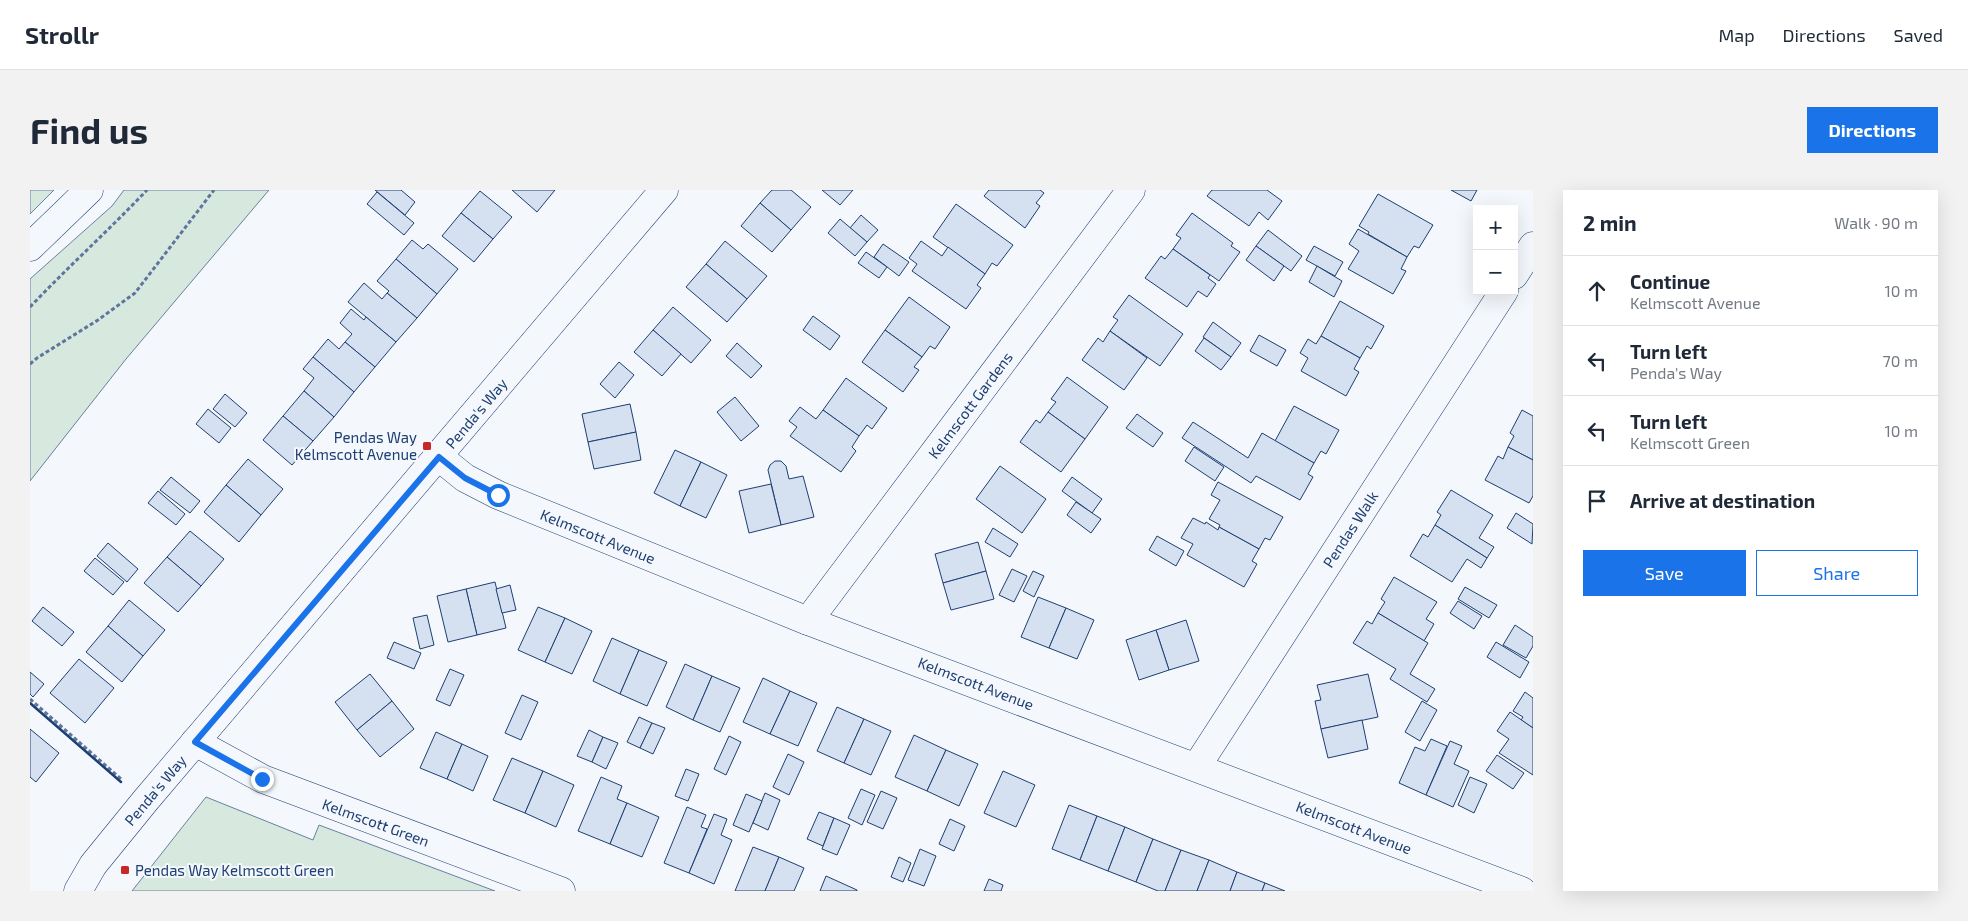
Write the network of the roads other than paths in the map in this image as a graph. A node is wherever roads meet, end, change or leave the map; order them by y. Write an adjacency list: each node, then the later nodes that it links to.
1 (89, 190): 5 (street)
2 (664, 190): 8 (street, Penda's Way)
3 (1131, 190): 9 (street, Kelmscott Gardens)
4 (1533, 246): 6 (street)
5 (30, 247)
6 (1518, 269)
7 (1501, 295): 11 (street, Pendas Walk)
8 (439, 457): 9 (street, Kelmscott Avenue); 10 (street, Penda's Way)
9 (808, 620): 11 (street, Kelmscott Avenue)
10 (195, 742): 12 (street, Penda's Way); 13 (street, Kelmscott Green)
11 (1196, 766): 14 (street, Kelmscott Avenue)
12 (78, 891)
13 (561, 891)
14 (1522, 891)

